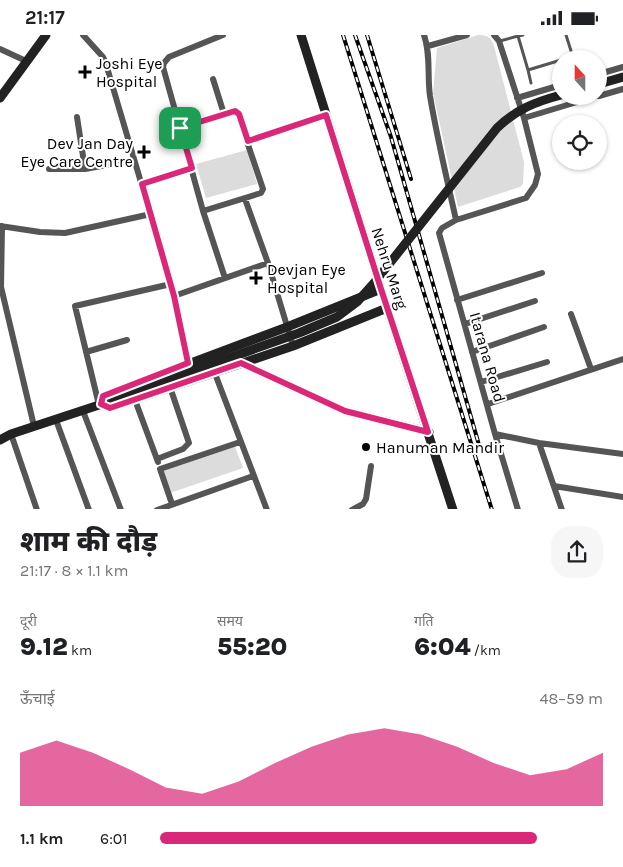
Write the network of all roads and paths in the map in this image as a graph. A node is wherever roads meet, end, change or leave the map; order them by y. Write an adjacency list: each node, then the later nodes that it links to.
1 (46, 35): 14 (street)
2 (83, 35): 36 (street)
3 (222, 35): 34 (street)
4 (301, 35): 31 (street, Nehru Marg)
5 (424, 35): 11 (street)
6 (467, 35): 11 (street)
7 (494, 35): 10 (street)
8 (520, 35): 10 (lane); 17 (lane)
9 (566, 35): 13 (lane)
10 (499, 41): 27 (street)
11 (428, 46): 44 (street)
12 (0, 49): 14 (street)
13 (571, 50)
14 (26, 61): 26 (street)
15 (552, 63): 17 (lane)
16 (623, 67): 18 (street)
17 (528, 70): 22 (lane)
18 (608, 71)
19 (623, 77): 21 (street)
20 (213, 79): 30 (street)
21 (608, 81)
22 (531, 83)
23 (552, 88): 27 (street)
24 (623, 89): 25 (street)
25 (608, 93)
26 (0, 98)
27 (518, 98): 33 (street)
28 (552, 98): 74 (street, bridge)
29 (568, 105): 33 (street)
30 (224, 114): 34 (street); 35 (street)
31 (326, 115): 35 (street); 51 (street, Nehru Marg)
32 (77, 117): 39 (street)
33 (524, 118): 44 (street)
34 (180, 128): 37 (street)
35 (248, 141): 41 (street)
36 (134, 160): 39 (street); 40 (street)
37 (192, 168): 40 (street); 42 (street)
38 (49, 169): 39 (street)
39 (85, 169)
40 (142, 184): 43 (street)
41 (245, 199): 42 (street); 46 (street)
42 (203, 211): 48 (street)
43 (151, 214): 45 (street); 49 (street)
44 (456, 220): 53 (street, Itarana Road)
45 (1, 226): 50 (street)
46 (268, 263): 48 (street); 58 (street)
47 (542, 273): 53 (street)
48 (225, 278): 52 (street)
49 (170, 284): 52 (street); 63 (street)
50 (0, 287): 78 (street)
51 (381, 289): 55 (street, Nehru Marg); 58 (street)
52 (174, 296): 66 (street)
53 (457, 300): 57 (street, Itarana Road)
54 (535, 301): 57 (street)
55 (387, 308): 61 (street); 79 (street, Nehru Marg)
56 (571, 314): 68 (street)
57 (465, 324): 62 (street, Itarana Road)
58 (286, 327): 61 (street); 66 (street)
59 (544, 327): 62 (street)
60 (127, 340): 63 (street)
61 (292, 345): 67 (street)
62 (472, 351): 71 (street, Itarana Road)
63 (86, 352): 74 (street)
64 (623, 359): 68 (street)
65 (547, 362): 71 (street)
66 (188, 363): 70 (street); 74 (street)
67 (241, 363): 69 (street); 79 (street)
68 (591, 369): 75 (street)
69 (214, 371): 70 (street); 82 (street)
70 (192, 379): 72 (street)
71 (481, 382): 75 (street, Itarana Road)
72 (170, 387): 73 (street); 85 (street)
73 (135, 400): 74 (street); 85 (street)
74 (102, 404): 76 (street)
75 (488, 404): 80 (street, Itarana Road)
76 (83, 411): 77 (street); 94 (street)
77 (56, 420): 78 (street); 93 (street)
78 (34, 426): 81 (street)
79 (428, 432): 98 (street, Nehru Marg)
80 (495, 435): 83 (street); 99 (street, Itarana Road)
81 (4, 437): 92 (street)
82 (240, 442): 87 (street); 88 (street)
83 (539, 443): 84 (street); 89 (street)
84 (623, 454)
85 (157, 459): 87 (street)
86 (371, 466): 97 (street)
87 (160, 469): 91 (street)
88 (253, 476): 91 (street); 96 (street)
89 (554, 486): 90 (street); 100 (street)
90 (623, 497)
91 (172, 504): 95 (street)
92 (37, 509)
93 (89, 509)
94 (122, 509)
95 (157, 509)
96 (267, 509)
97 (352, 509)
98 (453, 509)
99 (518, 509)
100 (562, 509)

